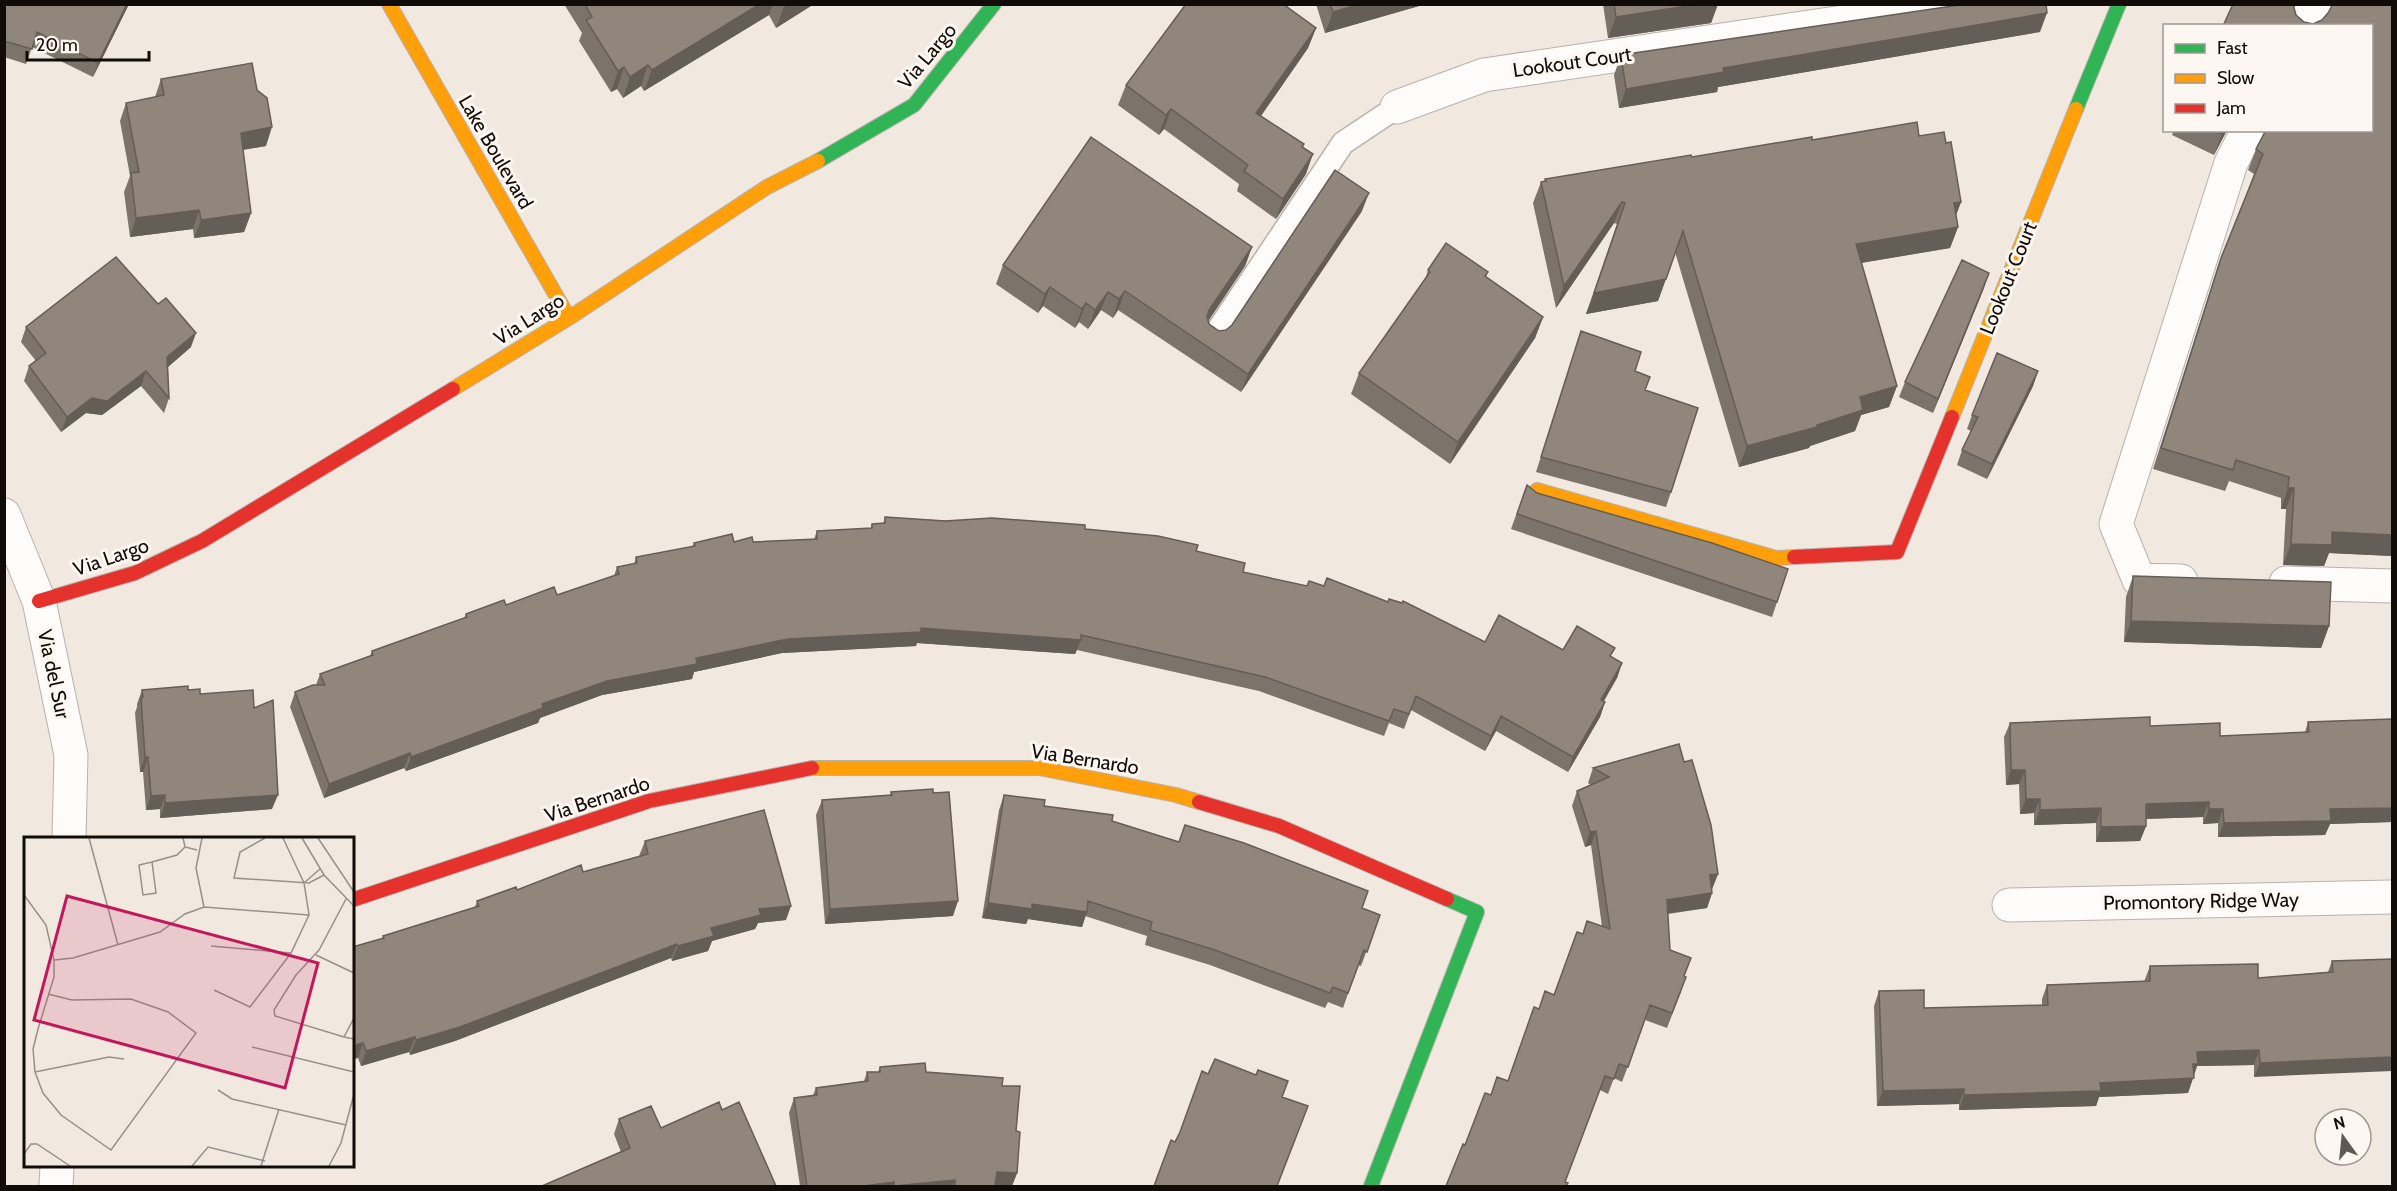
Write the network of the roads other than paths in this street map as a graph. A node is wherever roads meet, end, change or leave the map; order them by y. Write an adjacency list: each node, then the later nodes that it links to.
1 (389, 4): 9 (street, Lake Boulevard)
2 (994, 4): 9 (street, Via Largo)
3 (1965, 4): 7 (street, Lookout Court)
4 (2119, 4): 11 (street, Lookout Court)
5 (2315, 4): 6 (street)
6 (2305, 24)
7 (1397, 107): 10 (lane)
8 (2247, 132): 13 (street)
9 (569, 318): 16 (street, Via Largo)
10 (1214, 336)
11 (1537, 490)
12 (4, 515): 16 (street, Via del Sur)
13 (2208, 582)
14 (2254, 583): 15 (street)
15 (2392, 586)
16 (39, 601): 17 (street, Via del Sur)
17 (69, 837)
18 (2392, 897): 20 (street, Promontory Ridge Way)
19 (354, 899): 23 (street, Via Bernardo)
20 (2009, 905)
21 (57, 1167): 22 (street)
22 (56, 1186)
23 (1371, 1186)

